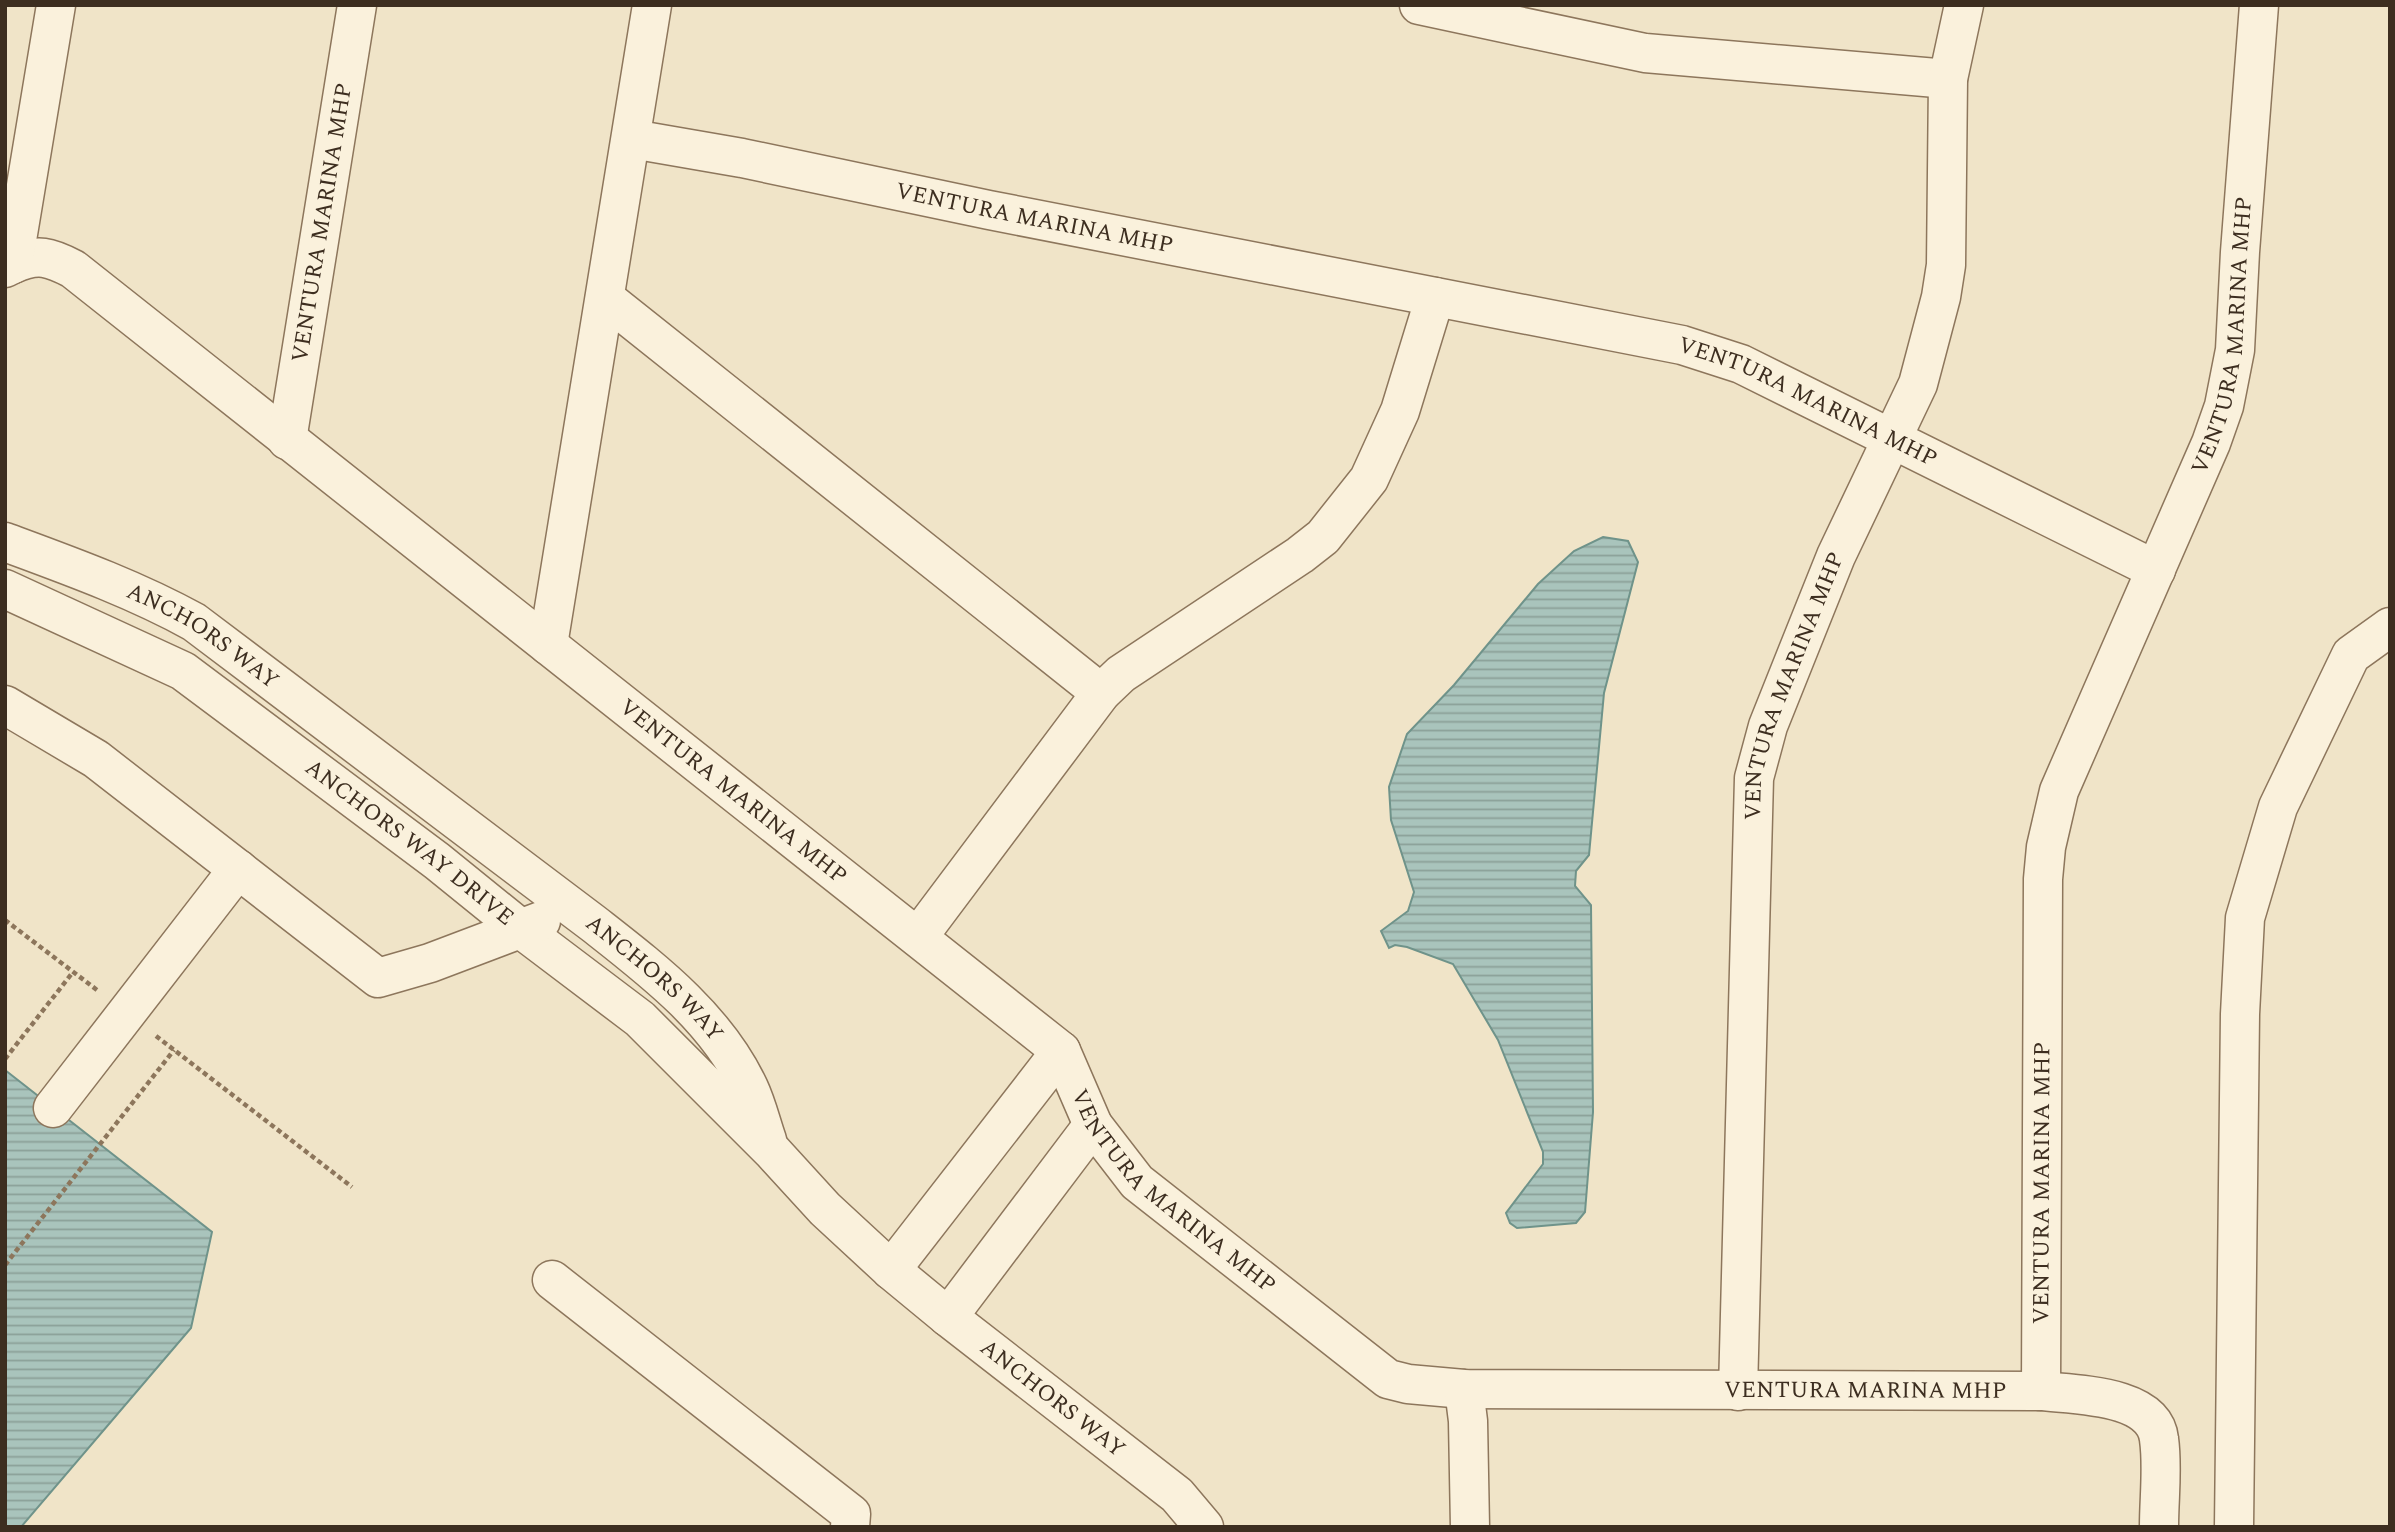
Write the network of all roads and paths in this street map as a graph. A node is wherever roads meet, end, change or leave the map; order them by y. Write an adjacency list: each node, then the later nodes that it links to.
1 (56, 5): 9 (street, VENTURA MARINA MHP)
2 (357, 5): 12 (street, VENTURA MARINA MHP)
3 (652, 5): 8 (street)
4 (1419, 5): 7 (street)
5 (1964, 5): 7 (street, VENTURA MARINA MHP)
6 (2259, 5): 15 (street, VENTURA MARINA MHP)
7 (1948, 79): 13 (street, VENTURA MARINA MHP)
8 (632, 139): 10 (street, VENTURA MARINA MHP); 11 (street)
9 (9, 266): 12 (street, VENTURA MARINA MHP)
10 (1435, 297): 13 (street, VENTURA MARINA MHP); 19 (street)
11 (605, 298): 18 (street); 19 (street)
12 (287, 440): 18 (street, VENTURA MARINA MHP)
13 (1891, 440): 15 (street, VENTURA MARINA MHP); 40 (street, VENTURA MARINA MHP)
14 (5, 542): 30 (street, ANCHORS WAY)
15 (2156, 570): 41 (street, VENTURA MARINA MHP)
16 (5, 589): 23 (street, ANCHORS WAY DRIVE)
17 (2390, 627): 46 (street)
18 (548, 645): 24 (street, VENTURA MARINA MHP)
19 (1101, 693): 24 (street)
20 (5, 705): 21 (street)
21 (238, 869): 23 (street); 26 (street)
22 (5, 920): 25 (path)
23 (521, 929): 30 (street); 33 (street, ANCHORS WAY DRIVE)
24 (918, 937): 28 (street, VENTURA MARINA MHP)
25 (72, 972): 26 (path); 29 (path)
26 (127, 1013): 27 (path); 31 (street)
27 (174, 1050): 34 (path); 35 (path)
28 (1061, 1051): 32 (street, VENTURA MARINA MHP); 36 (street)
29 (5, 1059)
30 (749, 1089): 33 (street, ANCHORS WAY)
31 (53, 1108)
32 (1093, 1125): 38 (street); 39 (street, VENTURA MARINA MHP)
33 (772, 1151): 36 (street, ANCHORS WAY)
34 (352, 1187)
35 (5, 1265)
36 (891, 1269): 38 (street, ANCHORS WAY)
37 (552, 1280): 42 (street)
38 (948, 1317): 43 (street, ANCHORS WAY)
39 (1464, 1388): 40 (street, VENTURA MARINA MHP); 44 (street)
40 (1738, 1391): 41 (street, VENTURA MARINA MHP)
41 (2041, 1391): 45 (street, VENTURA MARINA MHP)
42 (856, 1522)
43 (1204, 1527)
44 (1470, 1527)
45 (2159, 1527)
46 (2234, 1527)

